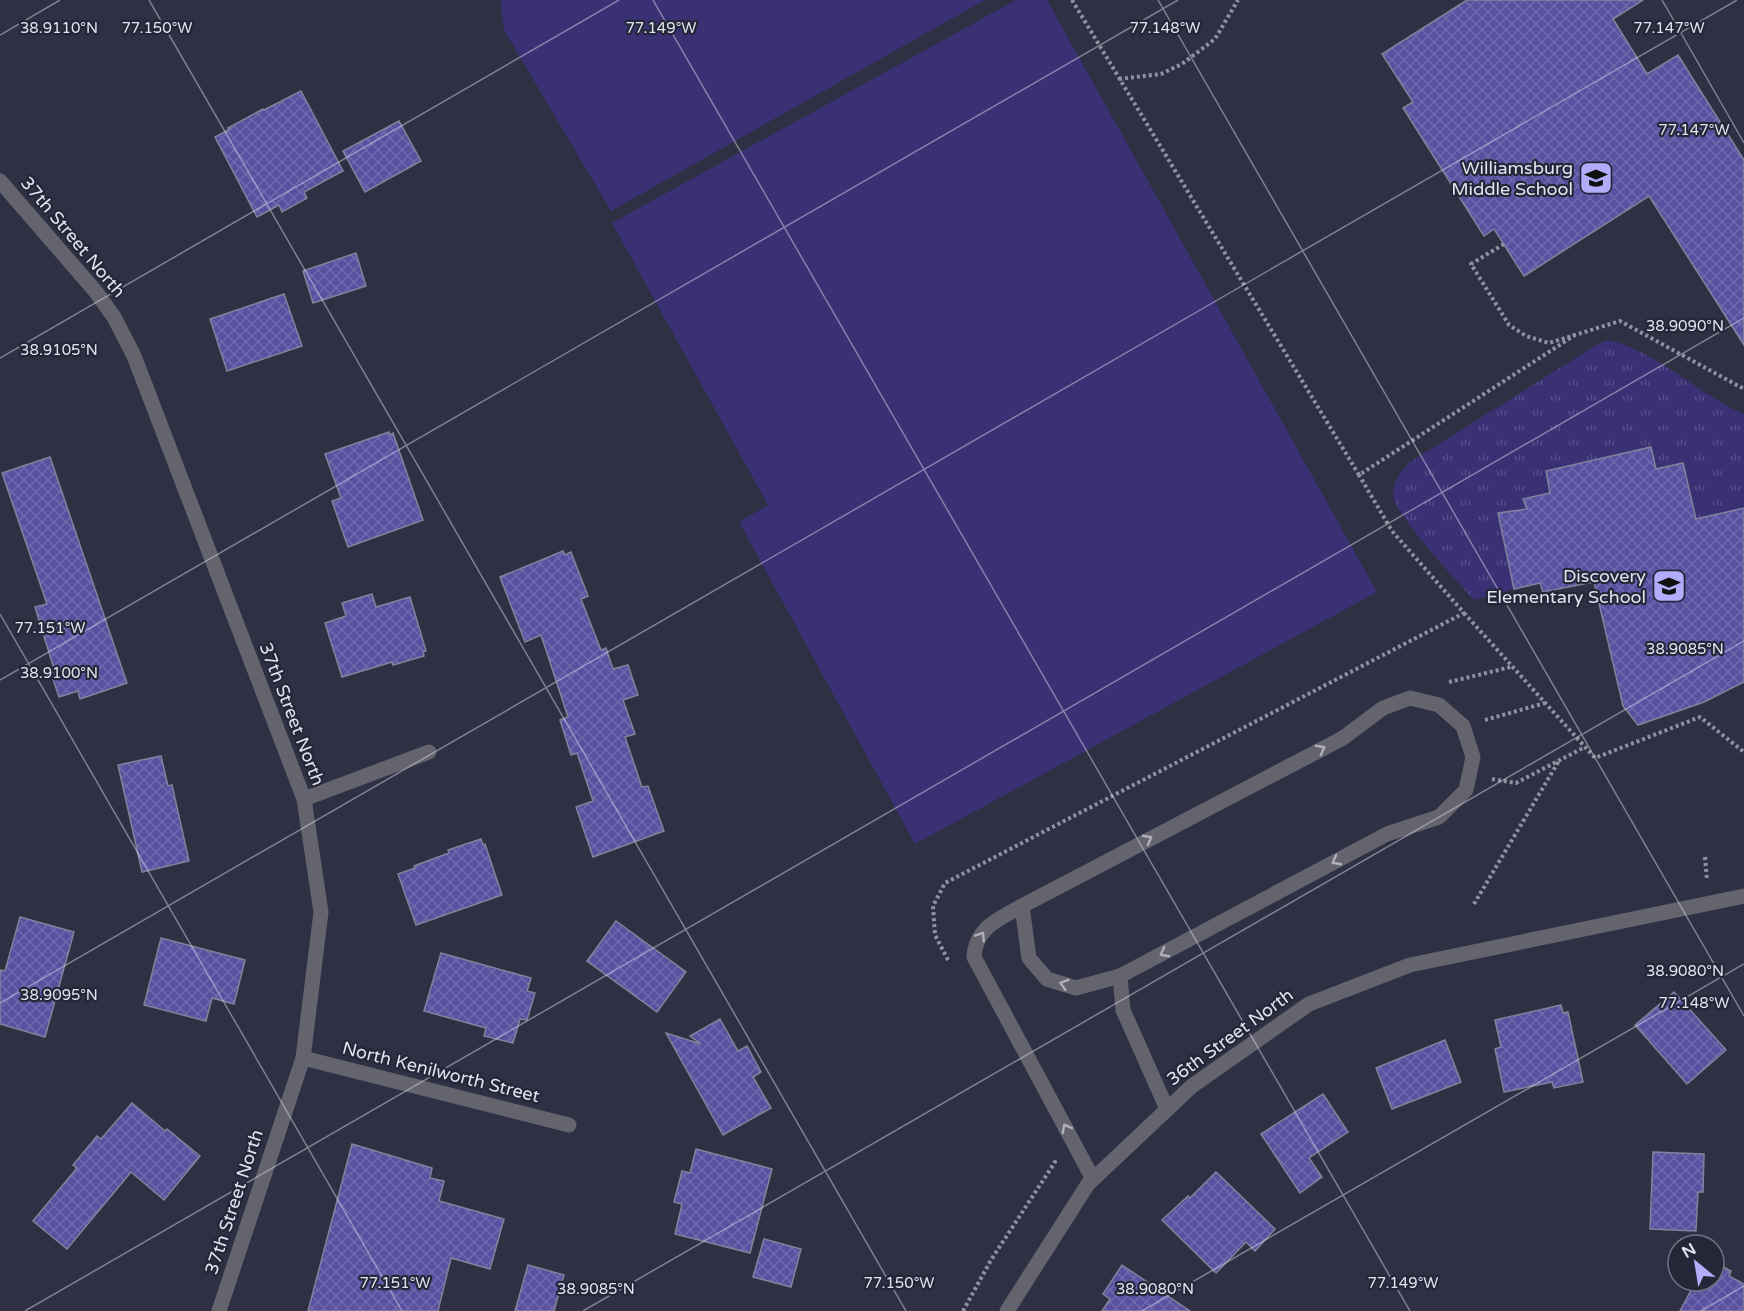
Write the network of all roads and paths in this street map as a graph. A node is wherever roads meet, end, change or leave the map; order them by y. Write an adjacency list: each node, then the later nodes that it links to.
1 (1072, 0): 3 (path)
2 (1238, 0): 3 (path)
3 (1119, 79): 6 (path)
4 (0, 181): 18 (street, 37th Street North)
5 (1504, 244): 6 (path)
6 (1575, 335): 7 (path)
7 (1744, 388)
8 (1464, 613): 9 (path)
9 (1512, 666): 10 (path); 11 (path)
10 (1430, 703): 12 (street); 21 (street, one-way to 10)
11 (1545, 703): 12 (path); 13 (path)
12 (1463, 726): 17 (street)
13 (1584, 747): 15 (path); 16 (path)
14 (429, 752): 18 (street)
15 (1744, 752)
16 (1560, 759): 17 (path); 20 (path)
17 (1469, 775): 22 (street, one-way to 22)
18 (304, 800): 23 (street, 37th Street North)
19 (1744, 896): 24 (street, 36th Street North)
20 (1474, 904)
21 (1022, 906): 22 (street, one-way to 21); 27 (street, one-way to 21)
22 (1120, 976): 24 (street)
23 (303, 1058): 25 (street, North Kenilworth Street); 28 (street, 37th Street North)
24 (1167, 1109): 27 (street, 36th Street North)
25 (569, 1125)
26 (1055, 1162): 29 (path)
27 (1093, 1179): 30 (street, 36th Street North)
28 (219, 1311)
29 (963, 1311)
30 (1007, 1311)

